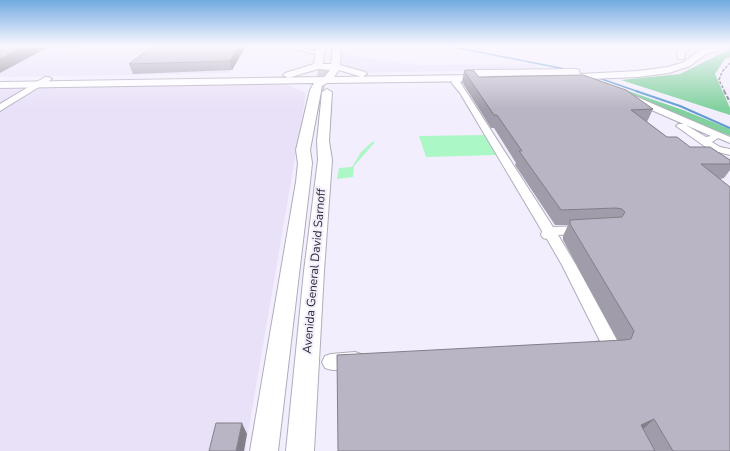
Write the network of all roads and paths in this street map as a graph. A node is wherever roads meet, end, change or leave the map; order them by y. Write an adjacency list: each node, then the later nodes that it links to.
1 (324, 67): 12 (main road)
2 (326, 67): 12 (main road, Avenida General David Sarnoff)
3 (328, 67): 12 (main road, Avenida General David Sarnoff)
4 (330, 67): 12 (main road)
5 (652, 67): 7 (main road)
6 (680, 67): 7 (main road)
7 (626, 73): 8 (main road); 8 (main road)
8 (564, 75): 9 (main road); 17 (street); 18 (main road)
9 (439, 76): 10 (main road); 18 (main road)
10 (366, 77): 12 (main road); 12 (main road); 12 (main road)
11 (288, 78): 12 (main road); 12 (main road); 12 (main road); 13 (main road); 16 (main road)
12 (326, 78): 29 (main road, Avenida General David Sarnoff); 30 (main road, Avenida General David Sarnoff)
13 (48, 79): 14 (main road); 16 (street)
14 (0, 80)
15 (0, 85): 16 (main road)
16 (38, 85): 19 (street)
17 (593, 86)
18 (466, 96): 25 (street)
19 (0, 108)
20 (730, 140): 21 (street); 21 (street)
21 (710, 145): 22 (street); 23 (street)
22 (730, 152)
23 (730, 159)
24 (593, 230): 25 (street)
25 (549, 234): 26 (street)
26 (589, 348)
27 (370, 360): 28 (street)
28 (330, 362)
29 (264, 451)
30 (300, 451)

